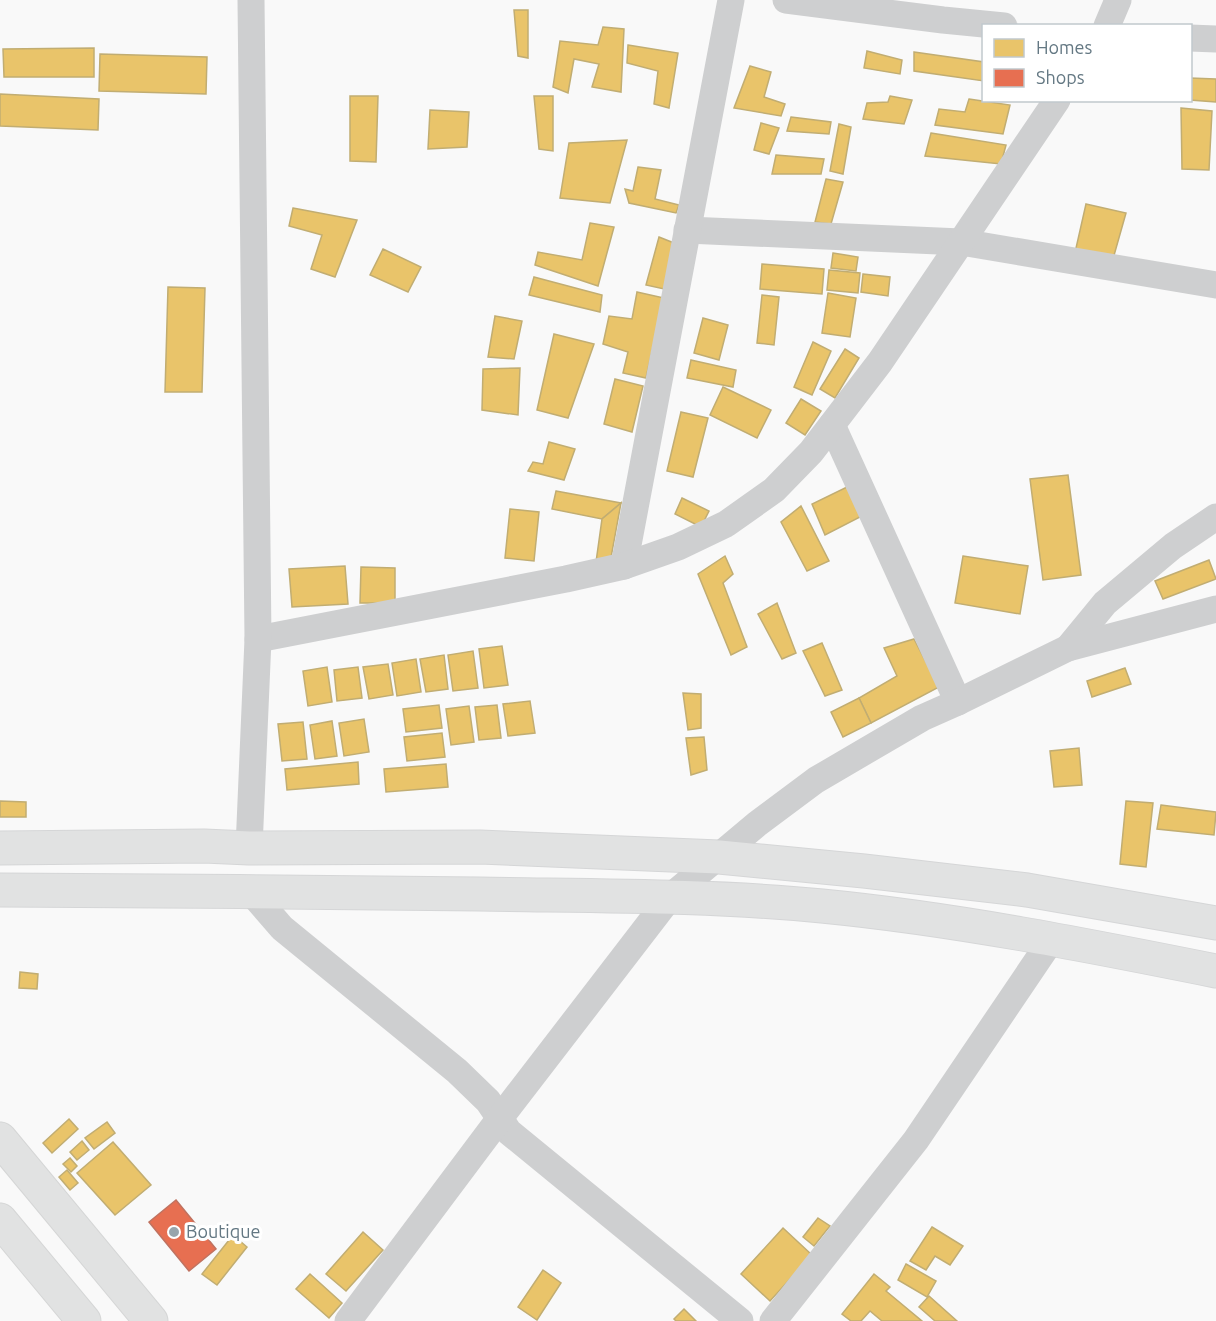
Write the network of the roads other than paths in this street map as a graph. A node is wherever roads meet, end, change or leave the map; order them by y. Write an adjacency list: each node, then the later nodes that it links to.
1 (251, 0): 17 (street)
2 (731, 0): 10 (street)
3 (786, 0): 5 (street)
4 (1118, 0): 6 (street)
5 (984, 24)
6 (1108, 24)
7 (1192, 38): 8 (street)
8 (1216, 39)
9 (1056, 102): 11 (street)
10 (687, 230): 11 (street); 15 (street)
11 (961, 242): 12 (street); 13 (street)
12 (1216, 285)
13 (832, 424): 15 (street); 19 (street)
14 (1216, 517): 18 (street)
15 (624, 566): 17 (street)
16 (1216, 609): 18 (street)
17 (258, 639): 21 (street)
18 (1068, 648): 19 (street)
19 (958, 702): 22 (street)
20 (0, 848): 21 (main road)
21 (249, 848): 22 (main road)
22 (719, 857): 25 (street); 26 (main road)
23 (0, 890): 24 (main road)
24 (250, 891): 25 (main road); 29 (street)
25 (670, 897): 27 (main road); 29 (street)
26 (1216, 923)
27 (1052, 939): 28 (main road); 36 (street)
28 (1216, 971)
29 (500, 1118): 34 (street); 35 (street)
30 (0, 1138): 33 (main road)
31 (0, 1220): 32 (main road)
32 (84, 1321)
33 (151, 1321)
34 (348, 1321)
35 (740, 1321)
36 (773, 1321)

